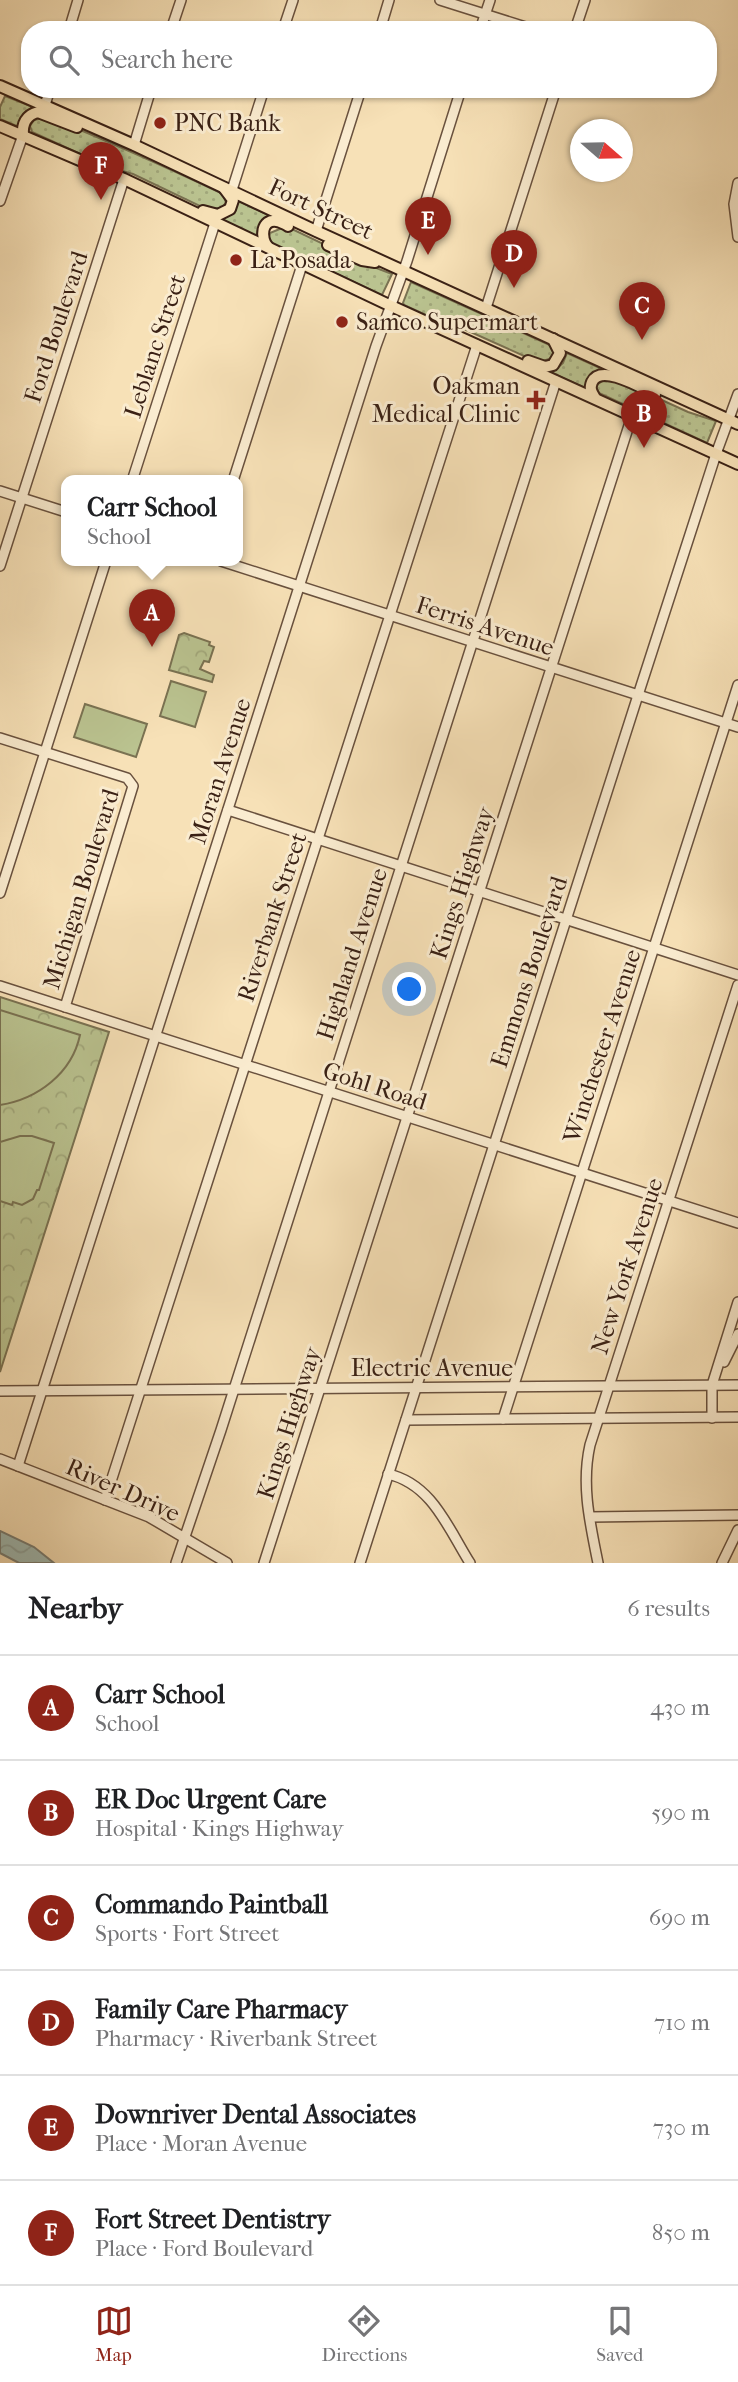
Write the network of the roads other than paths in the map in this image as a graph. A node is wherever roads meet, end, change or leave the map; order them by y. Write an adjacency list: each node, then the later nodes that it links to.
1 (78, 0): 9 (street)
2 (181, 0): 10 (street)
3 (293, 0): 11 (street)
4 (389, 0): 12 (street)
5 (440, 0): 8 (street)
6 (490, 0): 8 (street)
7 (585, 0): 15 (street)
8 (485, 14): 13 (street); 14 (street)
9 (72, 21)
10 (174, 21)
11 (287, 21)
12 (383, 21)
13 (483, 21)
14 (507, 21)
15 (578, 21)
16 (0, 86): 17 (main road, Fort Street)
17 (21, 95)
18 (28, 98): 25 (main road, Fort Street)
19 (47, 98): 25 (street)
20 (148, 98): 28 (street)
21 (261, 98): 33 (street)
22 (358, 98): 36 (street)
23 (458, 98): 41 (street, Moran Avenue)
24 (553, 98): 43 (street)
25 (45, 105): 28 (main road, Fort Street)
26 (0, 125): 27 (main road)
27 (23, 135): 29 (main road); 30 (main road); 34 (street)
28 (134, 145): 29 (main road, Fort Street)
29 (158, 156): 32 (main road, Fort Street)
30 (124, 179): 32 (main road); 35 (main road); 57 (street, Ford Boulevard)
31 (738, 183): 37 (street)
32 (220, 185): 33 (main road, Fort Street)
33 (232, 190): 36 (main road, Fort Street)
34 (0, 201)
35 (215, 223): 38 (main road); 54 (street, Leblanc Street)
36 (316, 231): 39 (main road, Fort Street)
37 (738, 237)
38 (270, 250): 39 (main road); 40 (main road)
39 (388, 264): 41 (main road, Fort Street)
40 (302, 265): 42 (main road); 55 (street)
41 (403, 270): 42 (street, Moran Avenue); 43 (main road, Fort Street)
42 (389, 305): 44 (main road); 62 (street, Moran Avenue)
43 (485, 308): 45 (main road, Fort Street)
44 (471, 343): 45 (main road); 46 (main road); 63 (street, Riverbank Street)
45 (558, 344): 49 (main road, Fort Street)
46 (556, 381): 48 (main road); 64 (street, Highland Avenue)
47 (738, 394): 51 (street, Emmons Boulevard)
48 (595, 398): 49 (main road); 50 (main road)
49 (688, 401): 51 (main road, Fort Street)
50 (632, 416): 52 (main road); 65 (street, Kings Highway)
51 (733, 422): 52 (street, Emmons Boulevard)
52 (716, 454): 53 (main road); 67 (street, Emmons Boulevard)
53 (738, 464)
54 (134, 475)
55 (235, 475)
56 (0, 491): 57 (street)
57 (22, 498): 58 (street); 59 (street, Ford Boulevard)
58 (61, 510)
59 (0, 566)
60 (104, 566): 71 (street)
61 (237, 566): 62 (street, Ferris Avenue)
62 (299, 586): 63 (street, Ferris Avenue); 72 (street, Moran Avenue)
63 (389, 615): 64 (street, Ferris Avenue); 73 (street, Riverbank Street)
64 (473, 642): 65 (street, Ferris Avenue); 74 (street, Highland Avenue)
65 (551, 667): 67 (street, Ferris Avenue); 75 (street, Kings Highway)
66 (738, 685): 68 (street, Winchester Avenue)
67 (638, 695): 68 (street, Ferris Avenue); 77 (street, Emmons Boulevard)
68 (726, 723): 69 (street, Ferris Avenue); 78 (street, Winchester Avenue)
69 (738, 727)
70 (0, 738): 71 (street)
71 (45, 752): 76 (street); 82 (street, Michigan Boulevard)
72 (228, 810): 73 (street); 83 (street, Moran Avenue)
73 (317, 839): 74 (street); 84 (street, Riverbank Street)
74 (401, 866): 75 (street); 85 (street, Highland Avenue)
75 (480, 891): 77 (street); 86 (street, Kings Highway)
76 (0, 893)
77 (566, 919): 78 (street); 87 (street, Emmons Boulevard)
78 (654, 947): 79 (street); 88 (street, Winchester Avenue)
79 (738, 975)
80 (738, 985): 89 (street, New York Avenue)
81 (0, 986): 82 (street, Gohl Road)
82 (65, 1007): 83 (street, Gohl Road)
83 (156, 1036): 84 (street, Gohl Road); 102 (street, Moran Avenue)
84 (245, 1065): 85 (street, Gohl Road); 100 (street, Riverbank Street)
85 (328, 1091): 86 (street, Gohl Road); 99 (street, Highland Avenue)
86 (407, 1117): 87 (street, Gohl Road); 98 (street, Kings Highway)
87 (494, 1144): 88 (street, Gohl Road); 95 (street, Emmons Boulevard)
88 (582, 1173): 89 (street, Gohl Road); 96 (street, Winchester Avenue)
89 (668, 1201): 90 (street, Gohl Road); 97 (street, New York Avenue)
90 (738, 1223)
91 (738, 1302): 93 (street)
92 (738, 1334): 93 (street)
93 (712, 1385): 94 (street, Electric Avenue); 97 (street, Electric Avenue); 104 (street)
94 (738, 1385)
95 (416, 1387): 96 (street, Electric Avenue); 98 (street, Electric Avenue); 107 (street, Emmons Boulevard)
96 (513, 1387): 97 (street, Electric Avenue); 105 (street, Winchester Avenue)
97 (609, 1387): 106 (street, New York Avenue)
98 (320, 1388): 99 (street, Electric Avenue); 118 (street, Kings Highway)
99 (233, 1389): 100 (street, Electric Avenue); 115 (street, Highland Avenue)
100 (141, 1390): 102 (street, Electric Avenue); 111 (street, Riverbank Street)
101 (0, 1391): 102 (street, Electric Avenue)
102 (42, 1391): 109 (street, Moran Avenue)
103 (738, 1417): 104 (street, Electric Avenue)
104 (712, 1418): 106 (street, Electric Avenue)
105 (503, 1419): 106 (street, Electric Avenue); 107 (street, Electric Avenue)
106 (599, 1419): 113 (street, New York Avenue)
107 (406, 1420): 110 (street, Emmons Boulevard)
108 (0, 1459): 109 (street, River Drive)
109 (18, 1466): 111 (street, River Drive)
110 (388, 1474): 119 (street, Emmons Boulevard); 120 (street)
111 (105, 1500): 115 (street, River Drive)
112 (738, 1515): 113 (street)
113 (590, 1517): 121 (street, New York Avenue)
114 (738, 1530): 122 (street)
115 (184, 1538): 116 (street, Highland Avenue); 117 (street, River Drive)
116 (176, 1563)
117 (227, 1563)
118 (264, 1563)
119 (360, 1563)
120 (470, 1563)
121 (598, 1563)
122 (722, 1563)

